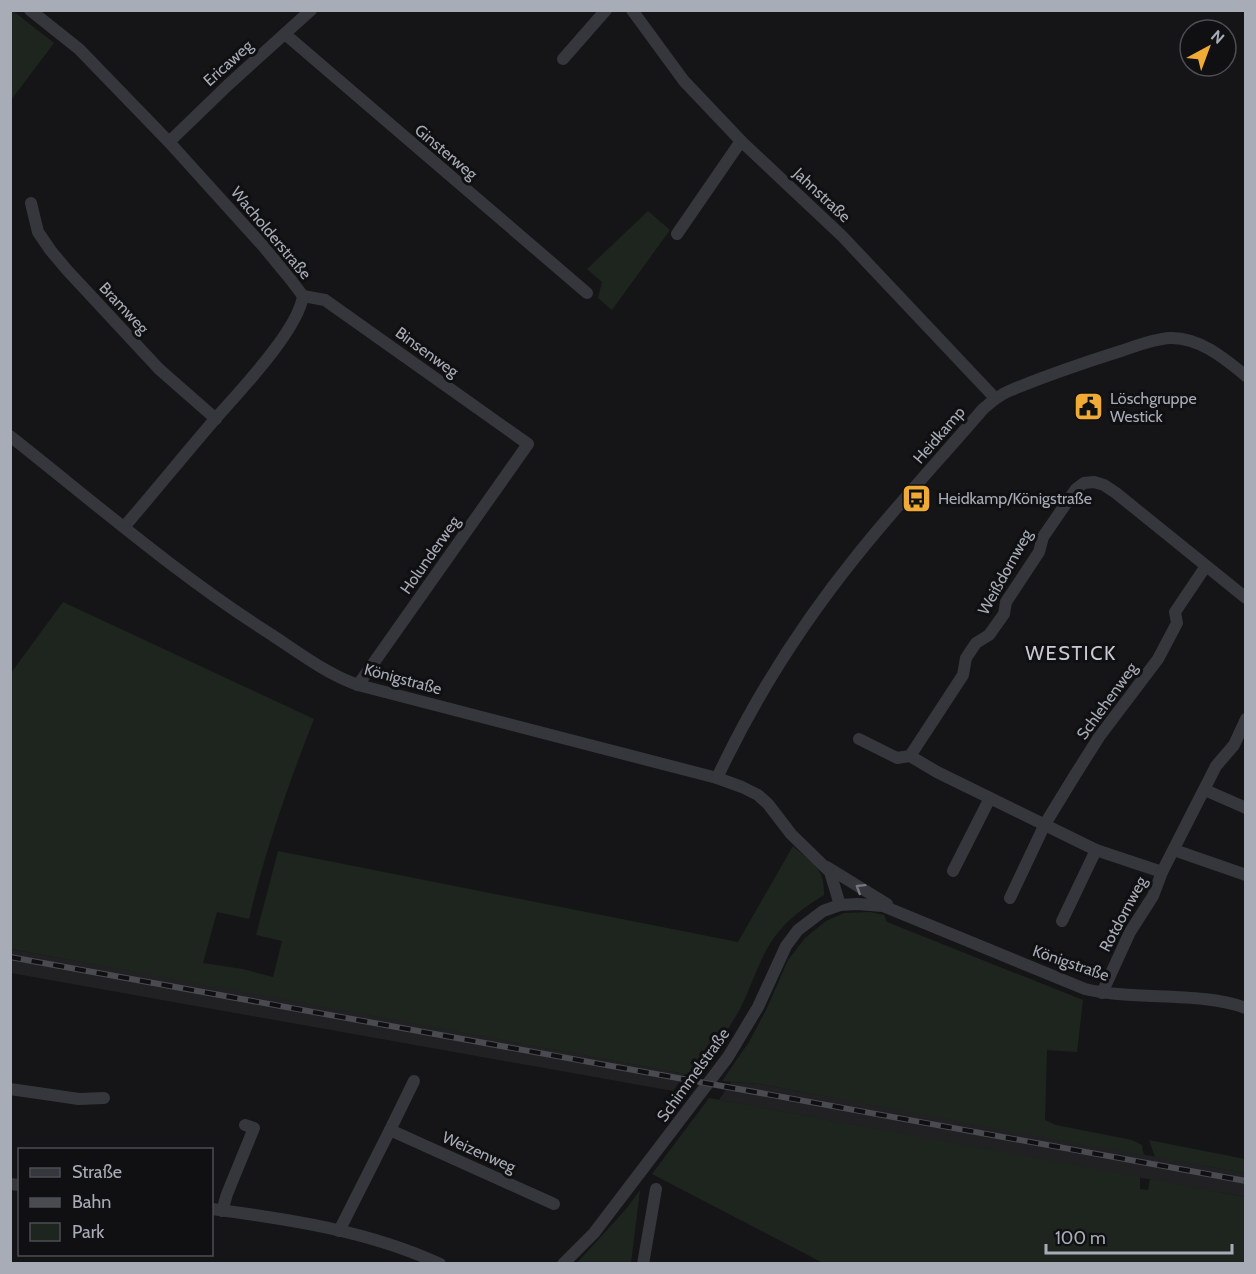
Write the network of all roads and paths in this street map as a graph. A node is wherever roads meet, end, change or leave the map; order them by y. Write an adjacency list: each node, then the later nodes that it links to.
1 (30, 10): 8 (street, Wacholderstraße)
2 (311, 10): 5 (street, Ericaweg)
3 (606, 10): 6 (street)
4 (632, 10): 7 (street, Jahnstraße)
5 (285, 34): 8 (street, Ericaweg); 11 (street, Ginsterweg)
6 (563, 59)
7 (741, 141): 10 (street); 14 (street, Jahnstraße)
8 (169, 142): 12 (street, Wacholderstraße)
9 (31, 203): 15 (street, Bramweg)
10 (677, 234)
11 (587, 292)
12 (303, 296): 15 (street, Wacholderstraße); 17 (street, Binsenweg)
13 (1245, 376): 14 (street, Heidkamp)
14 (995, 398): 25 (street, Heidkamp)
15 (216, 419): 18 (street, Wacholderstraße)
16 (10, 436): 18 (street, Königstraße)
17 (528, 444): 21 (street, Holunderweg)
18 (124, 527): 21 (street, Königstraße)
19 (1206, 567): 20 (street, Weißdornweg); 24 (street, Weißdornweg); 29 (street, Schlehenweg)
20 (1245, 598)
21 (358, 685): 25 (street, Königstraße)
22 (1245, 719): 26 (street, Rotdornweg)
23 (859, 739): 24 (street)
24 (910, 756): 27 (street)
25 (717, 778): 32 (street, Königstraße)
26 (1205, 790): 28 (street); 31 (street, Rotdornweg)
27 (990, 798): 29 (street); 33 (street)
28 (1245, 808)
29 (1045, 824): 30 (street); 36 (street)
30 (1096, 850): 34 (street); 39 (street)
31 (1174, 850): 34 (street, Rotdornweg); 35 (street)
32 (825, 866): 37 (street, Königstraße); 38 (street, Königstraße, one-way to 32)
33 (953, 870)
34 (1162, 872): 40 (street, Rotdornweg)
35 (1245, 875)
36 (1010, 898)
37 (840, 905): 38 (street, Königstraße); 52 (street, Schimmelstraße)
38 (895, 909): 40 (street, Königstraße)
39 (1062, 921)
40 (1102, 993): 41 (street, Königstraße)
41 (1245, 1008)
42 (414, 1081): 46 (street)
43 (10, 1089): 44 (street)
44 (104, 1098)
45 (245, 1125): 49 (street)
46 (390, 1130): 48 (street, Weizenweg); 50 (street)
47 (656, 1189): 53 (street)
48 (554, 1204)
49 (217, 1210): 50 (street)
50 (339, 1232): 51 (street)
51 (440, 1263)
52 (563, 1263)
53 (643, 1263)

